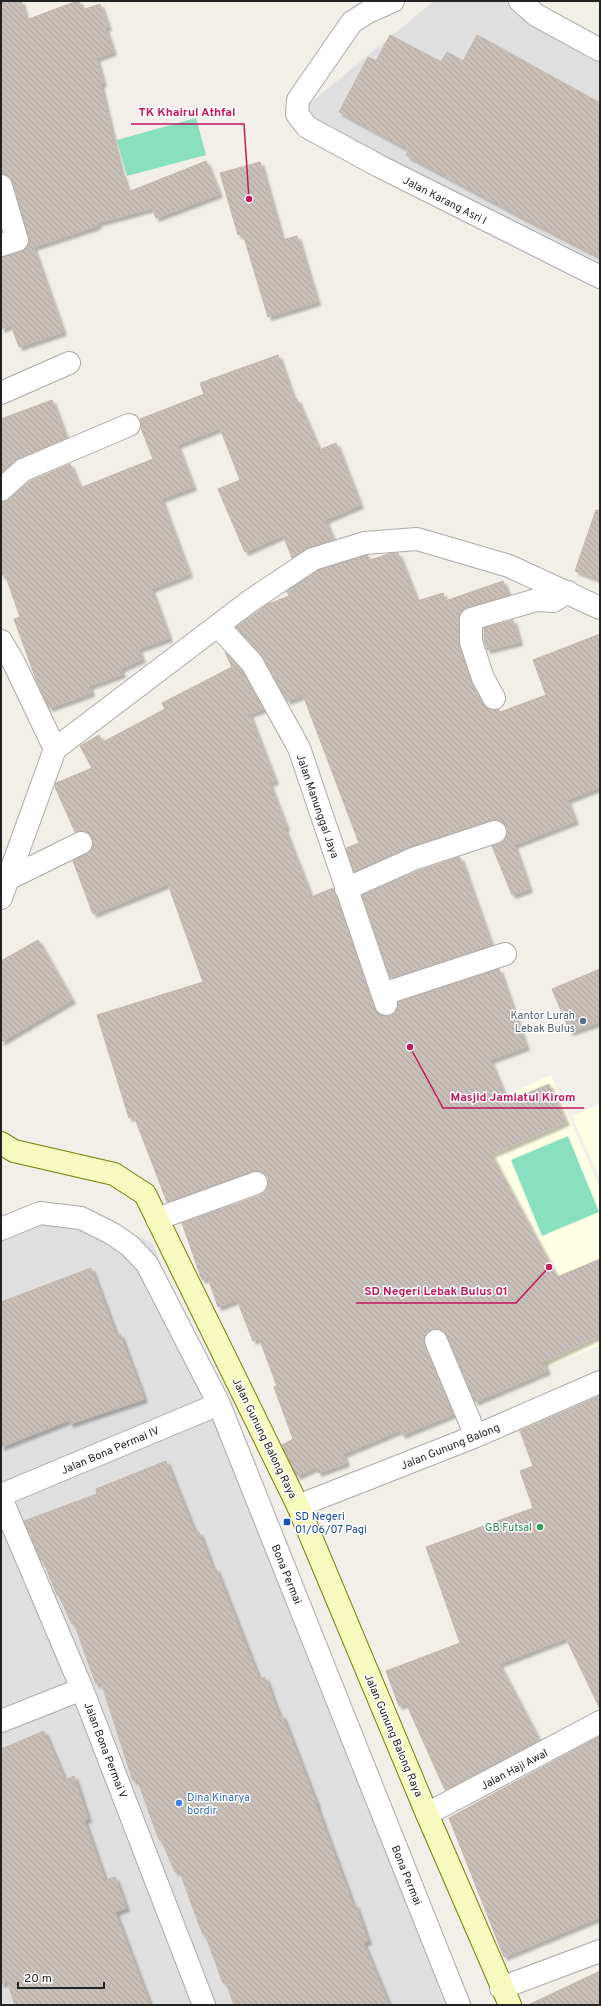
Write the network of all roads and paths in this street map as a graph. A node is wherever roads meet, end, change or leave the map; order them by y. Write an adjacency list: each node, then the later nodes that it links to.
1 (393, 1): 6 (street, Jalan Karang Asri I)
2 (520, 1): 3 (street)
3 (600, 50)
4 (1, 186): 5 (street)
5 (1, 245)
6 (600, 277)
7 (69, 363): 8 (street)
8 (1, 394)
9 (129, 425): 10 (street)
10 (1, 490)
11 (568, 592): 12 (street); 13 (street); 15 (street)
12 (600, 608)
13 (218, 626): 16 (street); 20 (street, Jalan Manunggal Jaya)
14 (1, 641): 16 (street)
15 (494, 698)
16 (55, 749): 19 (street)
17 (496, 832): 20 (street)
18 (82, 843): 19 (street)
19 (4, 888)
20 (346, 889): 21 (street, Jalan Manunggal Jaya)
21 (505, 954)
22 (1, 1143): 24 (street, Jalan Gunung Balong Raya)
23 (256, 1183): 24 (street)
24 (157, 1219): 31 (street, Jalan Gunung Balong Raya)
25 (1, 1229): 28 (street, Bona Permai)
26 (436, 1341): 29 (street)
27 (600, 1382): 29 (street, Jalan Gunung Balong)
28 (219, 1404): 30 (street, Jalan Bona Permai IV); 39 (street, Bona Permai)
29 (476, 1436): 31 (street, Jalan Gunung Balong)
30 (1, 1496): 32 (street, Jalan Bona Permai V)
31 (298, 1506): 35 (street, Jalan Gunung Balong Raya)
32 (82, 1689): 33 (street); 38 (street, Jalan Bona Permai V)
33 (1, 1721)
34 (600, 1722): 35 (street, Jalan Haji Awal)
35 (427, 1814): 37 (street, Jalan Gunung Balong Raya)
36 (600, 1951): 37 (street)
37 (505, 1997)
38 (204, 2005)
39 (458, 2005)

